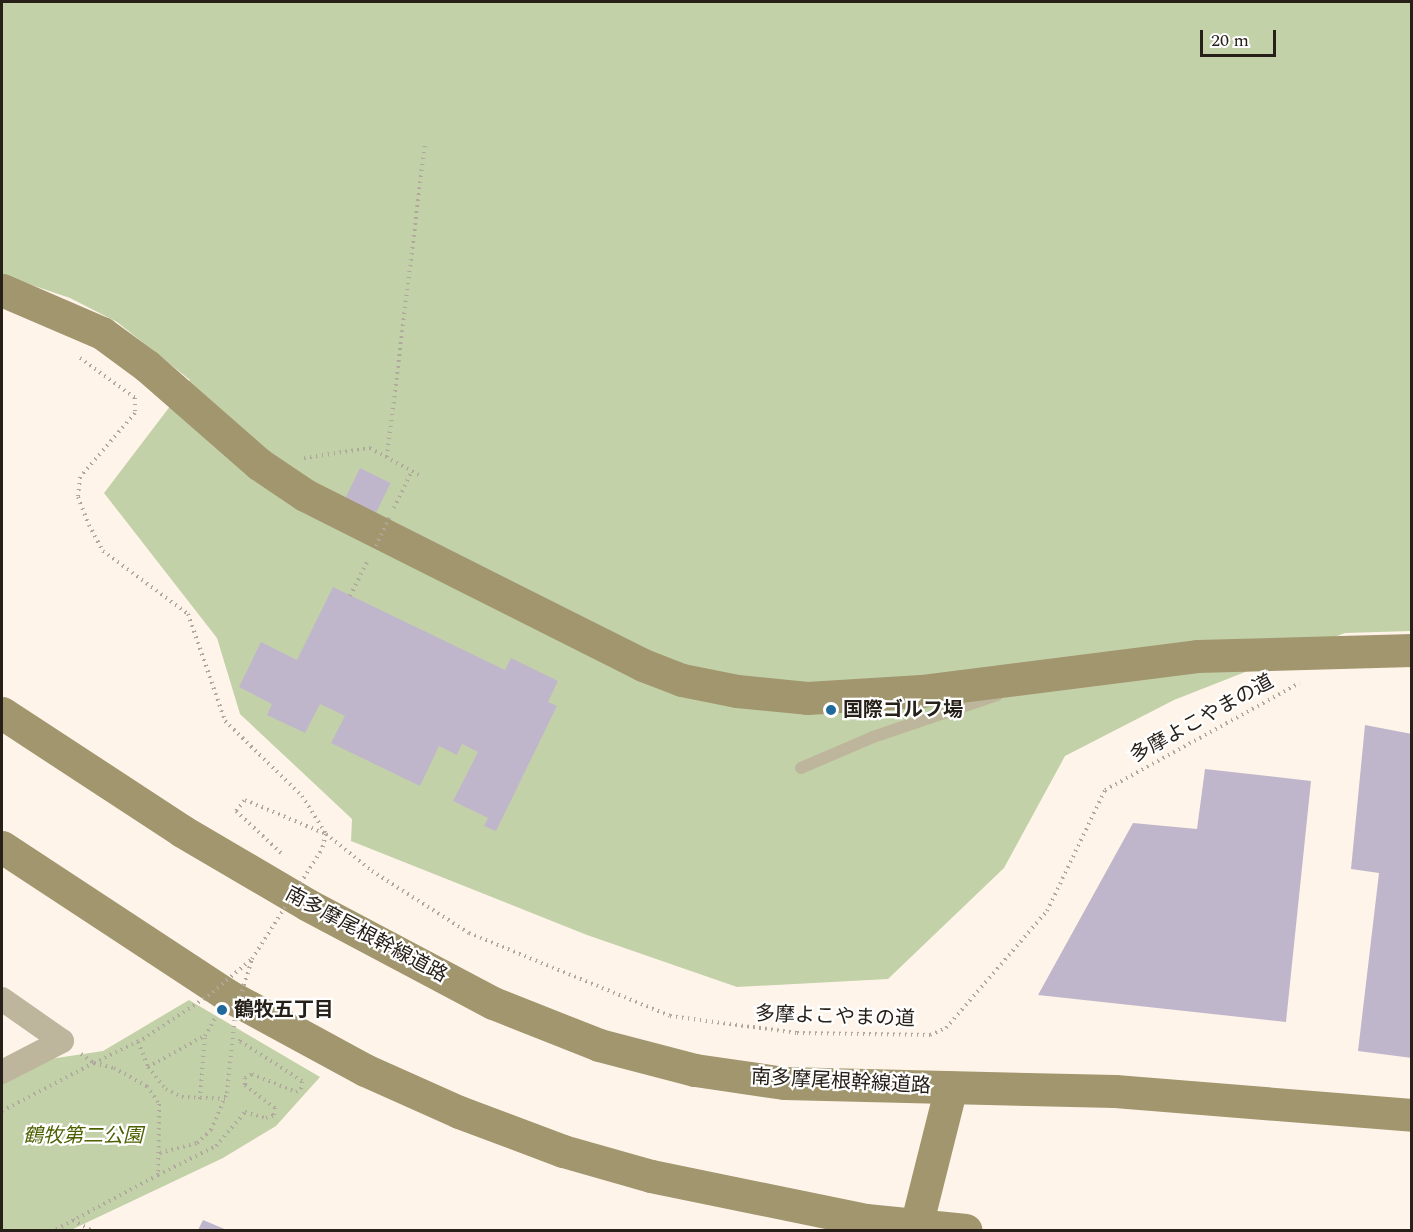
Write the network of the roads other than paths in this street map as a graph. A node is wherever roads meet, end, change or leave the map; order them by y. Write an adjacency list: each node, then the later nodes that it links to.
1 (2, 290): 3 (main road)
2 (1412, 650): 3 (main road)
3 (1050, 677): 5 (lane)
4 (2, 713): 9 (main road, 南多摩尾根幹線道路)
5 (801, 768)
6 (2, 847): 11 (main road)
7 (2, 999): 8 (street)
8 (2, 1072)
9 (951, 1087): 10 (main road, 南多摩尾根幹線道路); 11 (main road)
10 (1412, 1115)
11 (916, 1228): 12 (main road)
12 (966, 1230)

